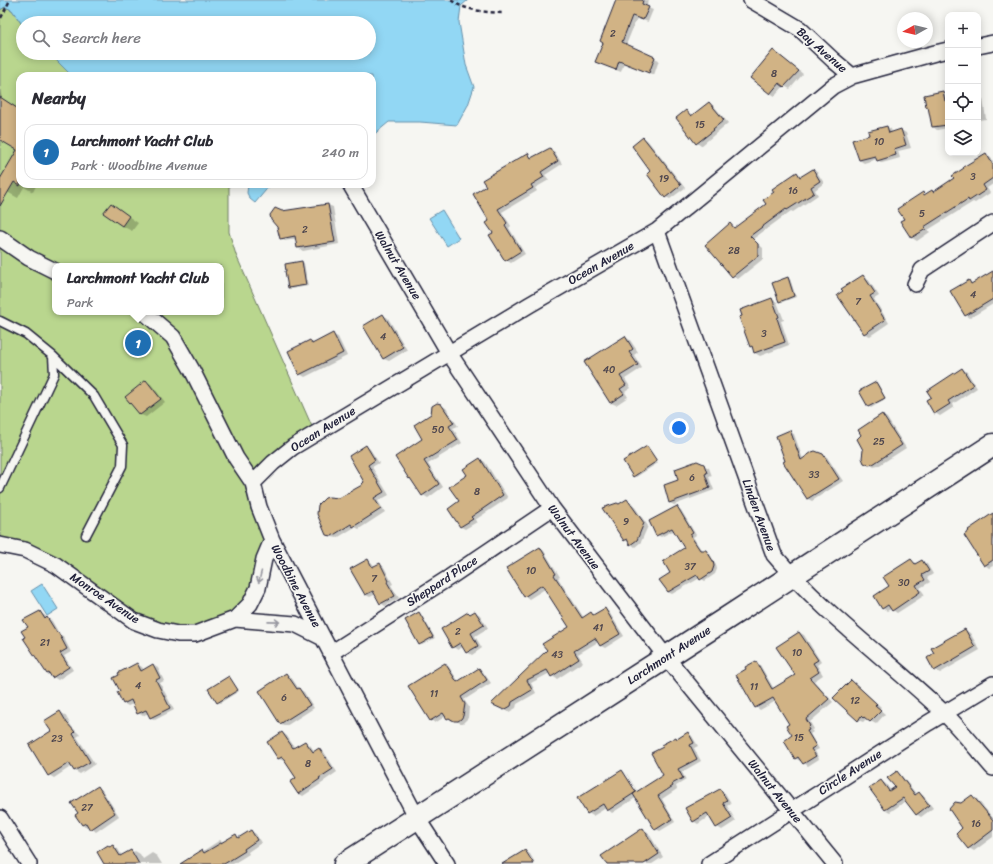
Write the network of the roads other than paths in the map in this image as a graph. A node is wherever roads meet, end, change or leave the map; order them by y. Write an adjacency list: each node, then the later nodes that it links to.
1 (751, 0): 5 (street, Bay Avenue)
2 (993, 43): 3 (street)
3 (981, 45)
4 (945, 50): 5 (street, Ocean Avenue)
5 (852, 76): 8 (street, Ocean Avenue)
6 (352, 188): 14 (street, Walnut Avenue)
7 (993, 223): 11 (street)
8 (657, 231): 14 (street, Ocean Avenue); 23 (street, Linden Avenue)
9 (0, 238): 10 (street)
10 (52, 270)
11 (915, 284)
12 (147, 315): 17 (street, Woodbine Avenue)
13 (0, 321): 15 (lane)
14 (449, 353): 17 (street, Ocean Avenue); 19 (street, Walnut Avenue)
15 (53, 356): 18 (lane); 20 (lane)
16 (993, 446): 23 (street, Larchmont Avenue)
17 (253, 483): 21 (street, Woodbine Avenue)
18 (0, 488)
19 (552, 508): 26 (street, Sheppard Place); 27 (street, Walnut Avenue)
20 (86, 535)
21 (272, 540): 24 (street, Monroe Avenue, one-way to 24); 25 (street, Woodbine Avenue)
22 (0, 545): 24 (street, Monroe Avenue)
23 (792, 577): 27 (street, Larchmont Avenue); 29 (street, Linden Avenue)
24 (235, 619): 25 (street, Monroe Avenue, one-way to 25)
25 (323, 638): 26 (street, Woodbine Avenue)
26 (331, 653): 33 (street, Woodbine Avenue)
27 (666, 657): 31 (street, Walnut Avenue); 33 (street, Larchmont Avenue)
28 (993, 684): 29 (street, Circle Avenue)
29 (944, 713): 30 (street, Linden Avenue); 31 (street, Circle Avenue)
30 (993, 768)
31 (790, 811): 37 (street, Circle Avenue); 38 (street, Walnut Avenue)
32 (0, 818): 34 (street)
33 (416, 818): 35 (street, Larchmont Avenue); 36 (street, Woodbine Avenue)
34 (29, 864)
35 (346, 864)
36 (447, 864)
37 (709, 864)
38 (835, 864)

